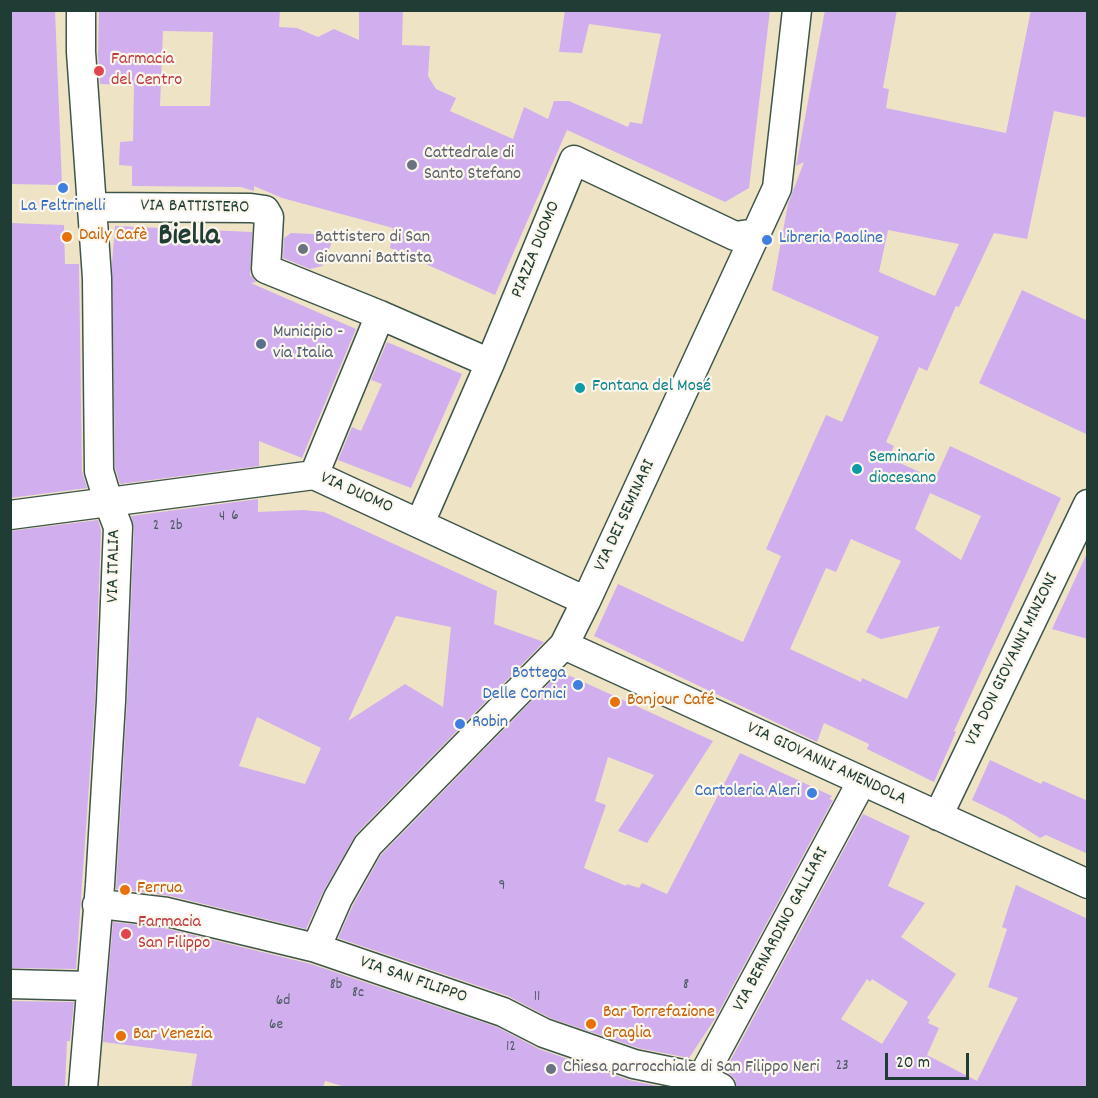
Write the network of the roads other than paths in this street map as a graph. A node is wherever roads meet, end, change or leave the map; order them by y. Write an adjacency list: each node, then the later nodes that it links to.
1 (81, 10): 3 (street, VIA ITALIA)
2 (797, 10): 4 (street, VIA DEI SEMINARI)
3 (92, 207): 5 (street, VIA BATTISTERO); 8 (street, VIA ITALIA)
4 (756, 233): 6 (street, PIAZZA DUOMO); 12 (street, VIA DEI SEMINARI)
5 (380, 315): 6 (street); 7 (street)
6 (490, 363): 11 (street, PIAZZA DUOMO)
7 (314, 475): 8 (street, VIA DUOMO); 11 (street, VIA DUOMO)
8 (108, 501): 10 (street, VIA DUOMO); 17 (street, VIA ITALIA)
9 (1088, 504): 15 (street, VIA DON GIOVANNI MINZONI)
10 (10, 514)
11 (420, 523): 12 (street, VIA DUOMO)
12 (586, 601): 13 (street, VIA DEI SEMINARI)
13 (564, 645): 14 (street, VIA GIOVANNI AMENDOLA); 18 (street, VIA DEI SEMINARI)
14 (862, 781): 15 (street, VIA GIOVANNI AMENDOLA); 22 (street, VIA BERNARDINO GALLIARI)
15 (938, 816): 16 (street, VIA GIOVANNI AMENDOLA)
16 (1088, 884)
17 (97, 905): 18 (street, VIA SAN FILIPPO); 20 (street, VIA ITALIA)
18 (316, 948): 21 (street, VIA SAN FILIPPO)
19 (10, 984): 20 (street)
20 (90, 986): 23 (street, VIA ITALIA)
21 (629, 1076): 22 (street, VIA SAN FILIPPO)
22 (711, 1083)
23 (82, 1088)

